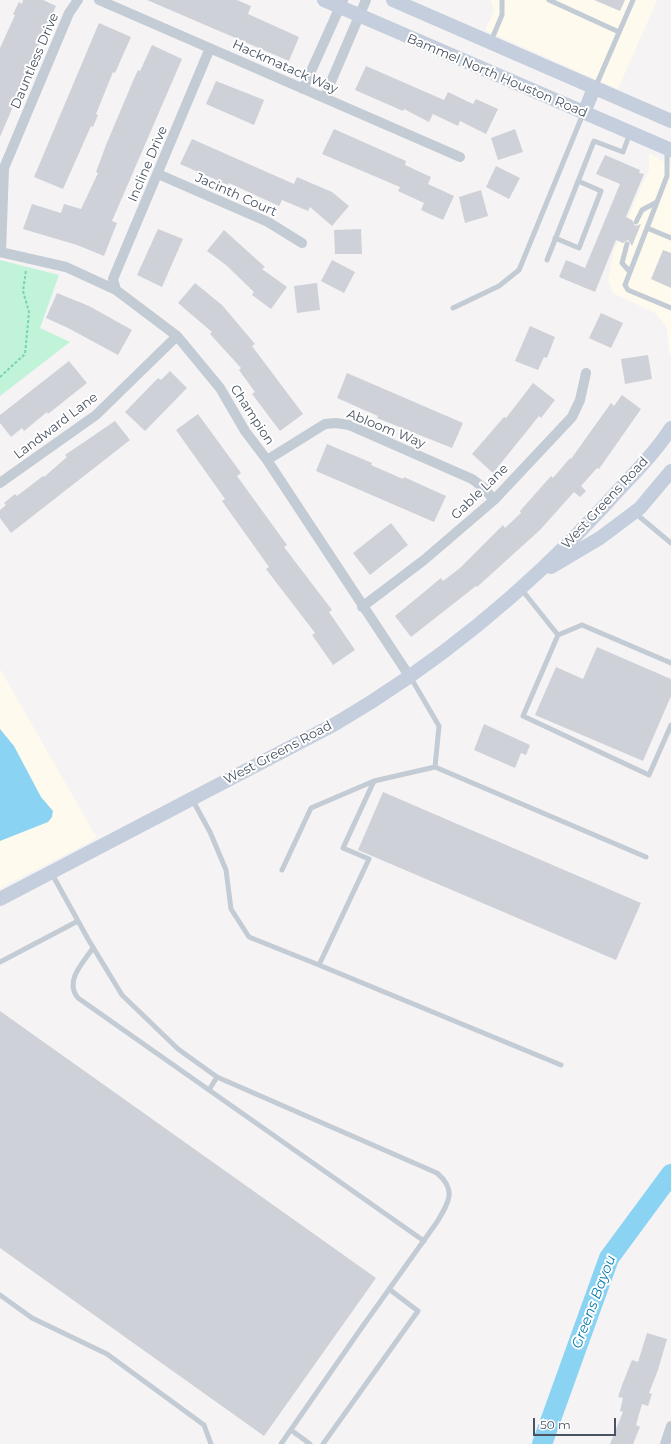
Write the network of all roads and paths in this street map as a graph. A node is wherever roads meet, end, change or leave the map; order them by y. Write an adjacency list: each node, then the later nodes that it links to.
1 (78, 0): 32 (street, Dauntless Drive)
2 (99, 0): 13 (street, Hackmatack Way)
3 (324, 0): 9 (main road, Bammel North Houston Road)
4 (366, 0): 10 (street)
5 (393, 0): 12 (main road, Bammel North Houston Road)
6 (502, 0): 12 (lane)
7 (549, 0): 11 (lane)
8 (633, 0): 11 (lane)
9 (341, 4): 10 (main road, Bammel North Houston Road); 15 (street)
10 (359, 16): 16 (street); 17 (main road, Bammel North Houston Road)
11 (619, 32): 14 (lane)
12 (490, 43): 14 (main road, Bammel North Houston Road)
13 (210, 48): 15 (street, Hackmatack Way); 22 (street, Incline Drive)
14 (594, 88): 17 (main road); 18 (main road, Bammel North Houston Road)
15 (303, 89): 16 (street, Hackmatack Way)
16 (324, 98): 21 (street, Hackmatack Way)
17 (584, 113): 19 (main road, Bammel North Houston Road); 37 (lane)
18 (671, 121)
19 (630, 133): 20 (main road, Bammel North Houston Road); 24 (lane)
20 (669, 150): 23 (lane)
21 (460, 157)
22 (158, 174): 30 (street, Jacinth Court); 36 (street, Incline Drive)
23 (669, 177): 25 (lane)
24 (578, 181): 28 (lane); 28 (lane)
25 (657, 202): 26 (lane); 27 (lane)
26 (636, 222)
27 (647, 228): 29 (lane); 35 (lane)
28 (555, 238): 33 (lane)
29 (671, 238)
30 (302, 243)
31 (627, 244): 35 (lane)
32 (0, 252): 36 (street, Champion)
33 (547, 260)
34 (26, 270): 41 (path)
35 (630, 272): 38 (lane)
36 (116, 290): 39 (street, Champion)
37 (453, 308)
38 (671, 308)
39 (177, 336): 43 (street, Champion); 45 (street, Landward Lane)
40 (586, 373): 46 (street, Gable Lane)
41 (0, 377)
42 (671, 428): 49 (main road, West Greens Road)
43 (267, 460): 46 (street, Abloom Way); 51 (street, Champion)
44 (671, 471): 47 (main road, West Greens Road)
45 (0, 483)
46 (494, 500): 51 (street, Gable Lane)
47 (634, 512): 48 (lane); 49 (main road, West Greens Road)
48 (671, 543)
49 (536, 576): 50 (main road, West Greens Road)
50 (521, 589): 52 (lane); 54 (main road, West Greens Road)
51 (362, 607): 54 (street, Champion)
52 (558, 635): 53 (lane); 55 (lane)
53 (671, 663)
54 (410, 677): 56 (lane); 58 (main road, West Greens Road)
55 (671, 725)
56 (435, 767): 57 (lane); 59 (lane)
57 (374, 781): 60 (lane); 66 (lane)
58 (191, 799): 61 (main road, West Greens Road); 66 (lane)
59 (646, 857)
60 (282, 870)
61 (51, 872): 62 (main road, West Greens Road); 63 (lane)
62 (0, 899)
63 (78, 921): 64 (lane); 65 (lane)
64 (93, 948): 68 (lane); 69 (lane)
65 (0, 962)
66 (319, 965): 67 (lane)
67 (562, 1065)
68 (217, 1077): 69 (lane); 70 (lane)
69 (209, 1090): 70 (lane)
70 (424, 1241): 71 (lane)
71 (389, 1289): 74 (lane); 78 (lane)
72 (0, 1295): 75 (lane)
73 (671, 1426): 79 (street)
74 (291, 1430): 76 (lane); 77 (lane)
75 (211, 1444)
76 (281, 1444)
77 (310, 1444)
78 (323, 1444)
79 (665, 1444)

